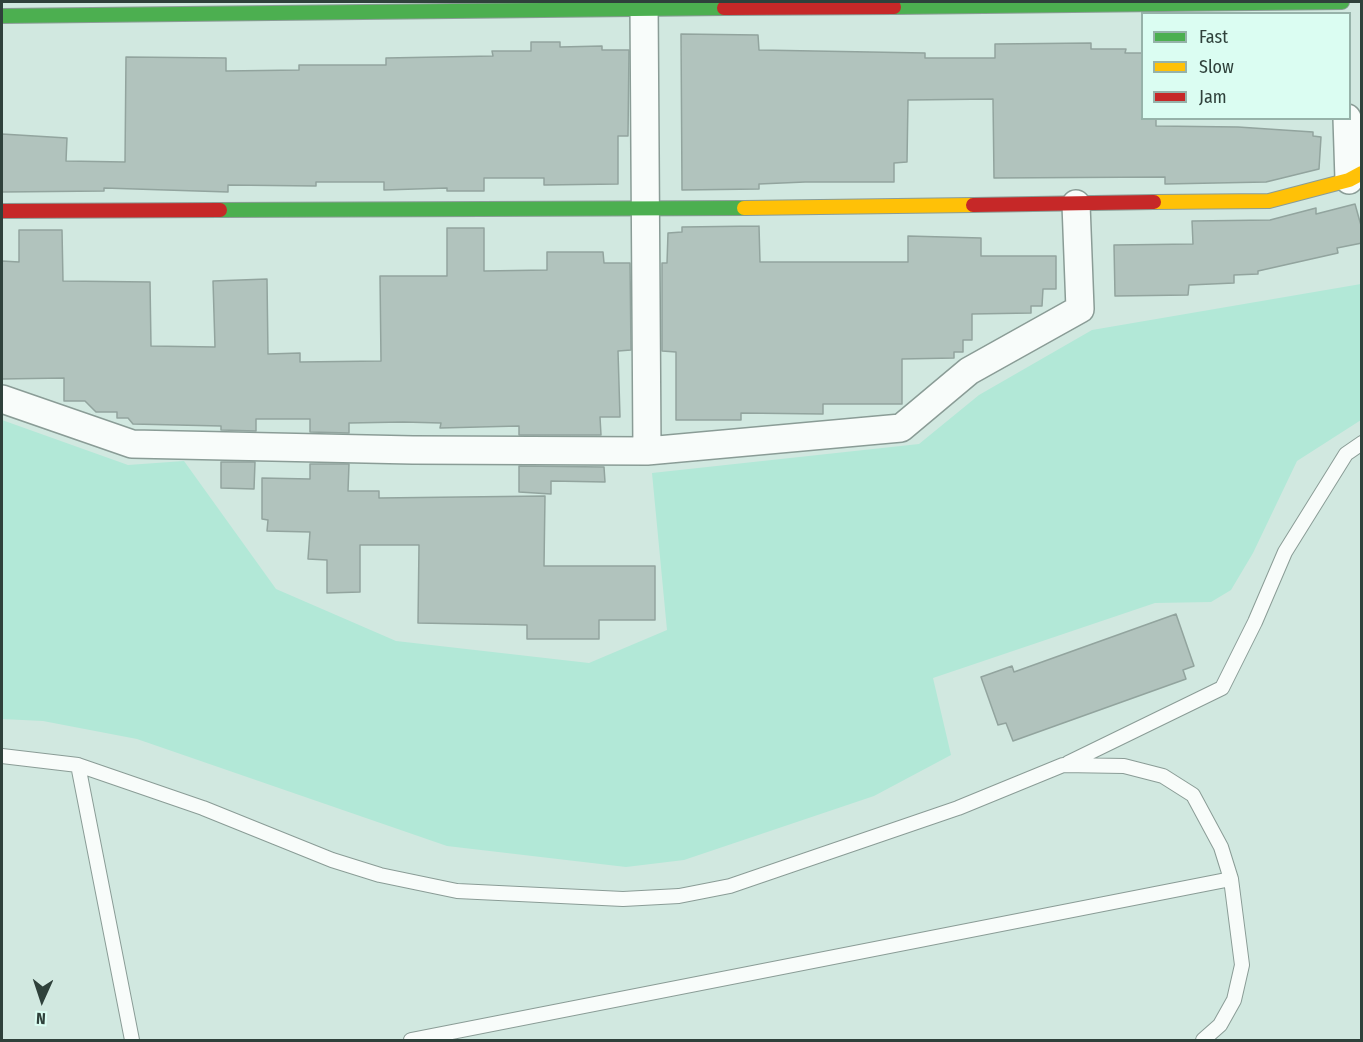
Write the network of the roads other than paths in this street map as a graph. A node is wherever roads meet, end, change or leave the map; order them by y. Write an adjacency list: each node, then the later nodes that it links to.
1 (644, 6): 2 (street); 3 (street); 7 (street)
2 (1342, 6)
3 (2, 16)
4 (1347, 120): 5 (street)
5 (1355, 176): 6 (street)
6 (1076, 204): 7 (street); 11 (street)
7 (646, 209): 8 (street); 11 (street)
8 (2, 211)
9 (2, 399): 11 (street)
10 (1362, 443): 14 (lane)
11 (647, 451)
12 (2, 756): 13 (lane)
13 (78, 765): 14 (lane); 16 (lane)
14 (1063, 765): 15 (lane)
15 (1232, 879): 17 (lane); 18 (lane)
16 (132, 1041)
17 (411, 1041)
18 (1203, 1041)

